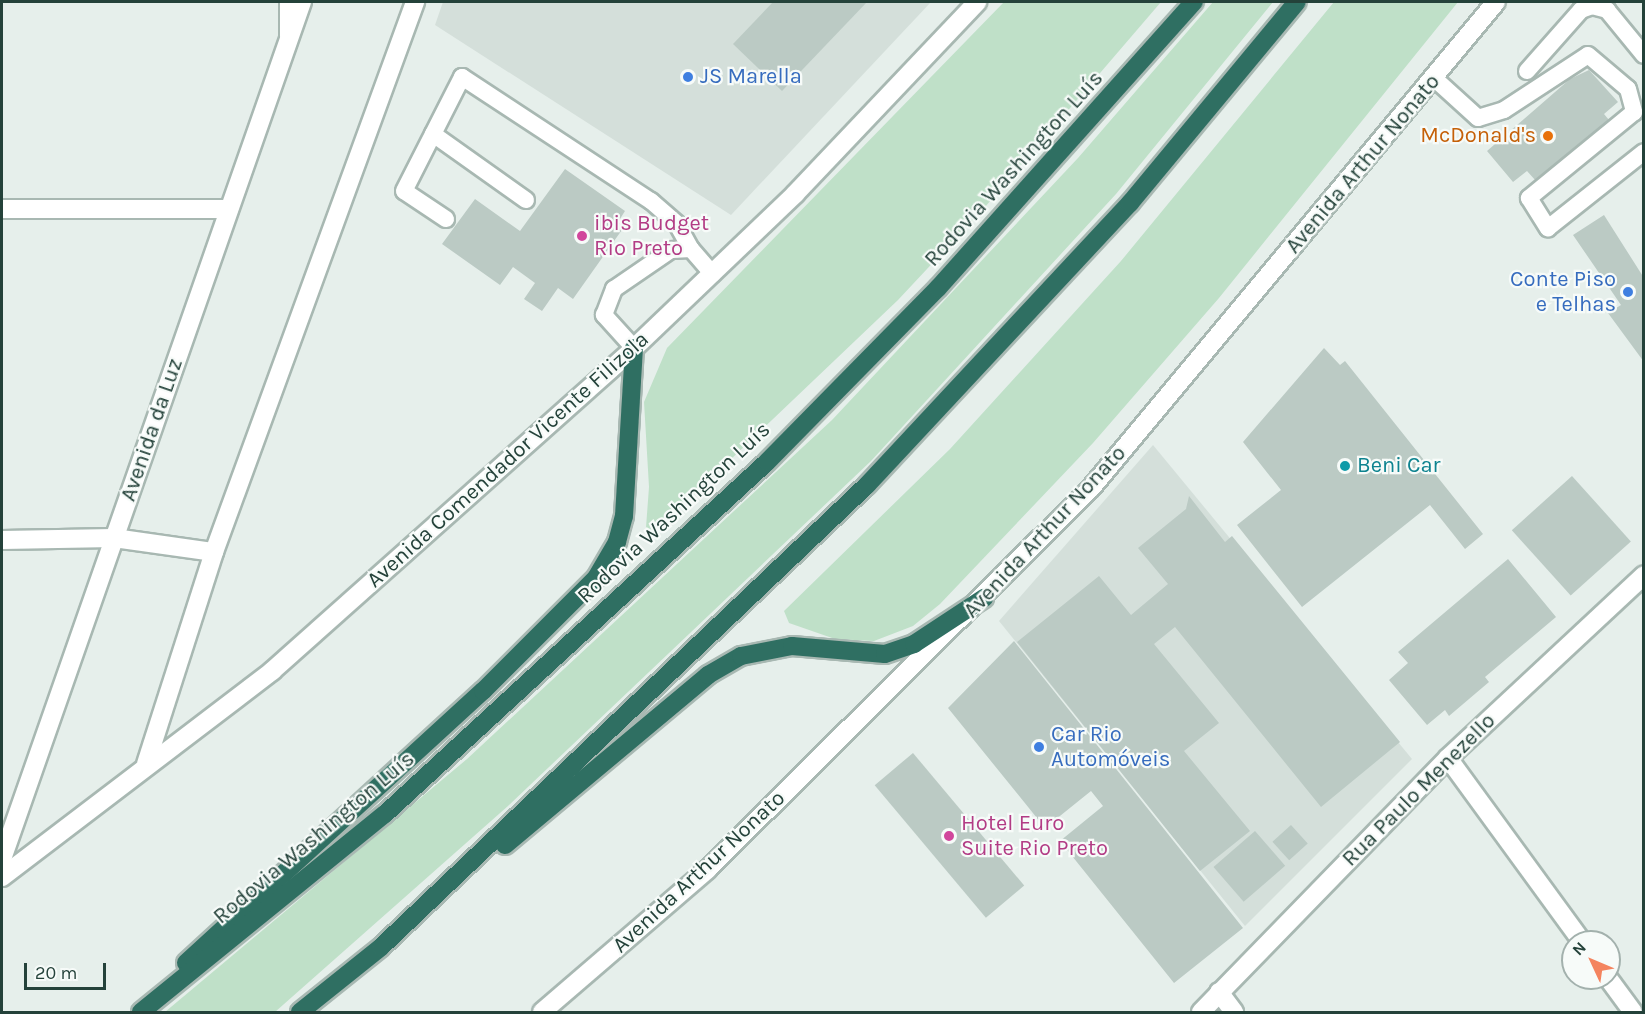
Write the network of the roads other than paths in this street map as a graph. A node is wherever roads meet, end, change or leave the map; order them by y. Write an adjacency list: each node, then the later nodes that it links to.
1 (289, 2): 8 (street)
2 (302, 2): 8 (street, Avenida da Luz)
3 (415, 2): 23 (street)
4 (977, 2): 19 (street, Avenida Comendador Vicente Filizola)
5 (1194, 2): 35 (highway, Rodovia Washington Luís)
6 (1298, 2): 31 (highway)
7 (1496, 2): 11 (street, Avenida Arthur Nonato)
8 (289, 39): 16 (street, Avenida da Luz)
9 (1644, 55): 10 (lane)
10 (1527, 71)
11 (1435, 79): 13 (lane); 25 (street, Avenida Arthur Nonato)
12 (433, 134): 14 (lane); 17 (lane); 18 (lane)
13 (1644, 152)
14 (526, 200)
15 (2, 209): 16 (street)
16 (229, 209): 21 (street, Avenida da Luz)
17 (446, 219)
18 (691, 249): 19 (lane); 20 (lane)
19 (713, 274): 20 (street, Avenida Comendador Vicente Filizola)
20 (634, 348): 27 (street, Avenida Comendador Vicente Filizola); 34 (highway)
21 (114, 538): 22 (street); 23 (street); 28 (street, Avenida da Luz)
22 (2, 540)
23 (214, 552): 27 (street)
24 (1644, 574): 26 (street, Rua Paulo Menezello)
25 (984, 598): 31 (highway); 37 (street, Avenida Arthur Nonato)
26 (1448, 758): 30 (street); 33 (street, Rua Paulo Menezello)
27 (146, 764): 29 (street, Avenida Comendador Vicente Filizola)
28 (2, 859)
29 (2, 877)
30 (1573, 930)
31 (381, 947): 36 (highway)
32 (1617, 990): 40 (street)
33 (1219, 992): 38 (street, Rua Paulo Menezello); 39 (street)
34 (135, 1012)
35 (141, 1012)
36 (300, 1012)
37 (542, 1012)
38 (1201, 1012)
39 (1234, 1012)
40 (1633, 1012)

